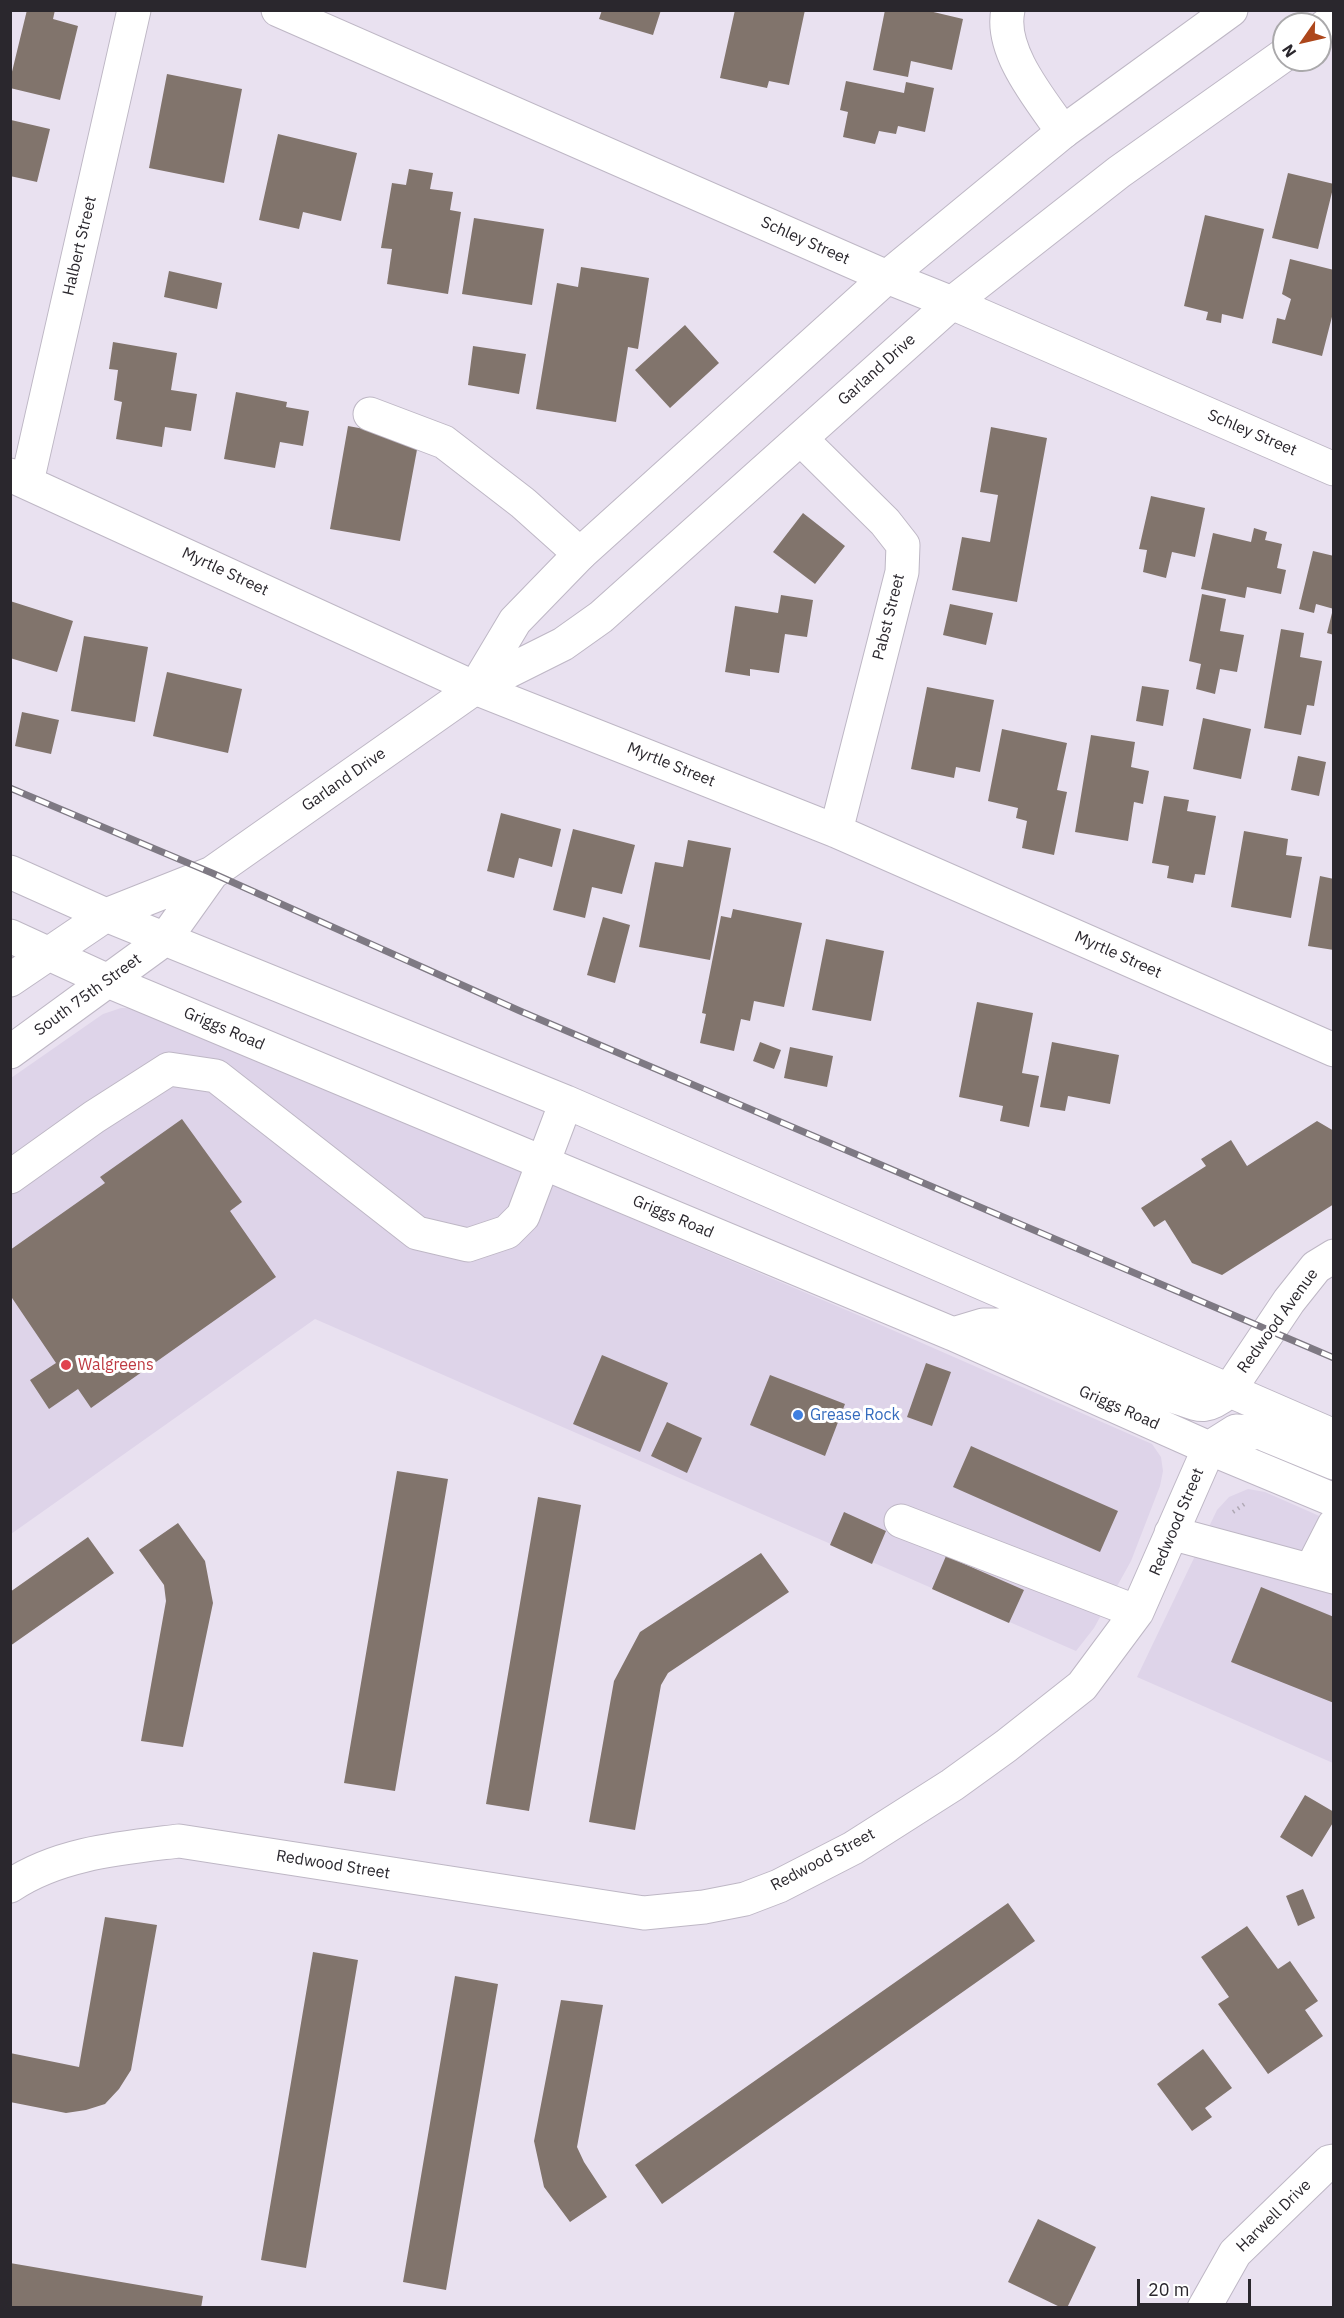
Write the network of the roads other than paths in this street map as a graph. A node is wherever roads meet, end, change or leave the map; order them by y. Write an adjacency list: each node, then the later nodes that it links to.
1 (134, 10): 12 (main road, Halbert Street)
2 (278, 10): 7 (main road, Schley Street)
3 (1008, 10): 6 (main road)
4 (1231, 10): 6 (main road, Garland Drive)
5 (1272, 64): 8 (main road, Garland Drive)
6 (1063, 132): 7 (main road, Garland Drive)
7 (887, 277): 8 (main road, Schley Street); 13 (main road, Garland Drive)
8 (952, 303): 10 (main road, Garland Drive); 11 (main road, Schley Street)
9 (370, 414): 13 (main road)
10 (801, 439): 14 (main road, Garland Drive); 15 (main road, Pabst Street)
11 (1334, 469)
12 (19, 478): 14 (main road, Myrtle Street)
13 (580, 554): 14 (main road, Garland Drive)
14 (475, 688): 15 (main road, Myrtle Street); 17 (main road, Garland Drive)
15 (836, 831): 24 (main road, Myrtle Street)
16 (10, 872): 18 (main road)
17 (212, 873): 18 (main road, Garland Drive); 20 (main road, Garland Drive)
18 (106, 915): 20 (main road); 21 (main road)
19 (10, 936): 21 (main road, Griggs Road)
20 (165, 939): 23 (main road, South 75th Street); 26 (main road)
21 (47, 953): 22 (main road); 23 (main road, Griggs Road)
22 (10, 980)
23 (108, 981): 25 (main road, South 75th Street); 27 (main road, Griggs Road)
24 (1334, 1050)
25 (10, 1052)
26 (566, 1102): 27 (main road); 31 (main road)
27 (543, 1163): 28 (main road); 30 (main road, Griggs Road)
28 (10, 1177)
29 (1334, 1256): 31 (main road, Redwood Avenue)
30 (953, 1334): 31 (main road); 33 (main road, Griggs Road)
31 (1228, 1392): 32 (main road)
32 (1334, 1436)
33 (1209, 1448): 34 (main road); 35 (main road, Griggs Road); 38 (main road, Redwood Street)
34 (1334, 1463)
35 (1334, 1500)
36 (901, 1521): 40 (main road)
37 (1334, 1525): 39 (main road)
38 (1172, 1533): 39 (main road); 40 (main road, Redwood Street)
39 (1322, 1574)
40 (1137, 1612): 41 (main road, Redwood Street)
41 (10, 1886)
42 (1334, 2161): 43 (main road, Harwell Drive)
43 (1204, 2307)

